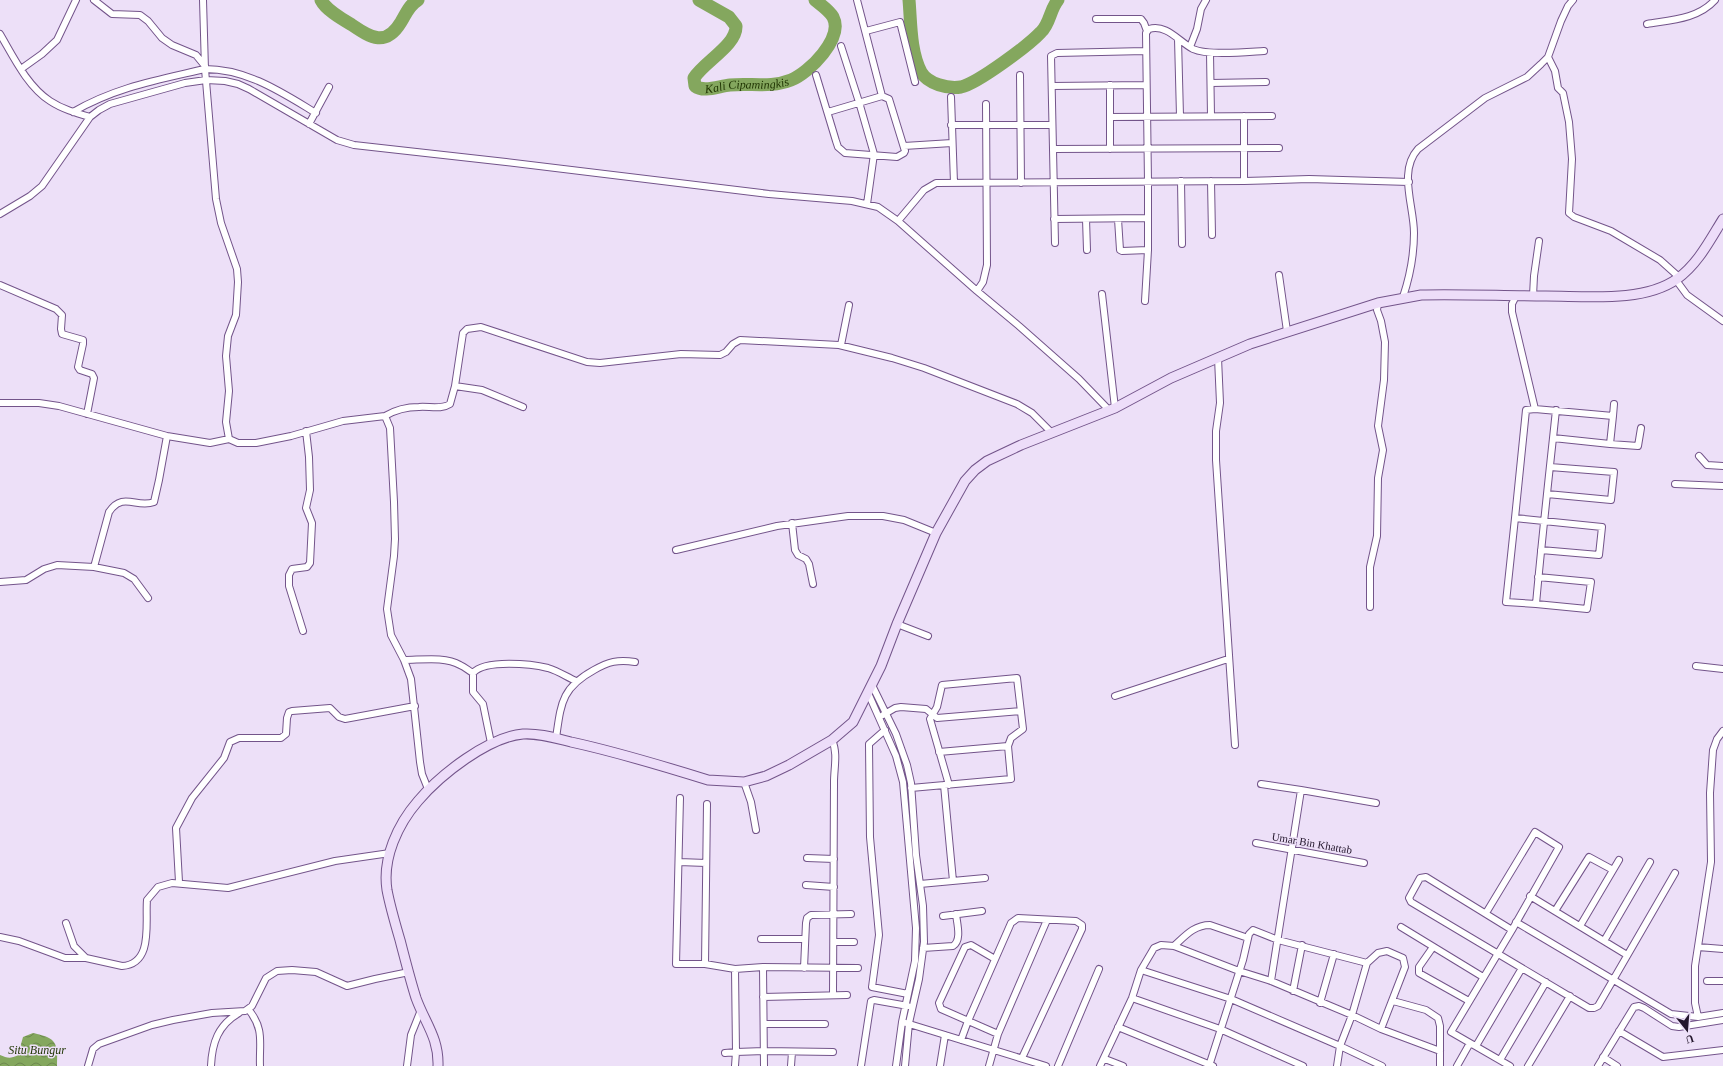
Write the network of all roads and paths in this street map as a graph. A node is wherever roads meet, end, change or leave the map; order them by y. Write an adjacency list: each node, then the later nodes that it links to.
1 (76, 0): 22 (street)
2 (94, 0): 21 (street)
3 (203, 0): 21 (street)
4 (866, 0): 8 (street)
5 (1206, 0): 16 (street)
6 (1573, 0): 20 (street)
7 (1715, 0): 10 (street)
8 (858, 1): 11 (street)
9 (1096, 19): 12 (street)
10 (1648, 24)
11 (866, 31): 27 (street); 37 (street)
12 (1146, 31): 14 (street); 17 (street)
13 (0, 34): 22 (street)
14 (1178, 39): 16 (street); 44 (street)
15 (841, 46): 39 (street)
16 (1190, 47): 19 (street)
17 (1145, 51): 32 (street); 33 (street)
18 (1264, 51): 19 (street)
19 (1210, 52): 29 (street)
20 (1548, 57): 68 (street); 88 (street)
21 (205, 68): 25 (street); 26 (street); 30 (street)
22 (21, 69): 41 (street)
23 (816, 75): 42 (street)
24 (1020, 75): 54 (street)
25 (167, 78): 34 (street); 41 (street)
26 (206, 80): 34 (street); 36 (street); 117 (street)
27 (915, 82)
28 (1266, 82): 29 (street)
29 (1211, 83): 45 (street)
30 (266, 84): 36 (street); 43 (street)
31 (1110, 85): 32 (street); 33 (street); 49 (street)
32 (1146, 85): 50 (street)
33 (1052, 86): 55 (street)
34 (167, 87): 48 (street)
35 (329, 88): 43 (street)
36 (260, 95): 51 (street)
37 (882, 96): 39 (street); 57 (street)
38 (951, 97): 52 (street)
39 (859, 102): 42 (street); 63 (street)
40 (986, 104): 53 (street)
41 (73, 112): 48 (street)
42 (828, 112): 63 (street)
43 (316, 113): 51 (street)
44 (1180, 116): 45 (street); 50 (street)
45 (1212, 116): 46 (street)
46 (1244, 116): 47 (street); 58 (street)
47 (1272, 116)
48 (90, 117): 74 (street)
49 (1110, 117): 50 (street); 61 (street)
50 (1146, 117): 62 (street)
51 (309, 124): 73 (street)
52 (951, 125): 53 (street); 56 (street)
53 (986, 125): 54 (street); 70 (street)
54 (1020, 125): 55 (street); 71 (street)
55 (1052, 125): 60 (street)
56 (952, 143): 57 (street); 69 (street)
57 (904, 146): 63 (street)
58 (1244, 148): 59 (street); 62 (street); 66 (street)
59 (1279, 148)
60 (1053, 149): 61 (street); 72 (street)
61 (1110, 149): 62 (street)
62 (1148, 149): 67 (street)
63 (874, 154): 73 (street)
64 (1181, 181): 65 (street); 67 (street); 84 (street)
65 (1212, 181): 66 (street); 81 (street)
66 (1244, 181): 68 (street)
67 (1148, 182): 72 (street); 75 (street)
68 (1409, 182): 93 (street)
69 (954, 183): 70 (street); 80 (street)
70 (986, 183): 71 (street); 90 (street)
71 (1022, 183): 72 (street)
72 (1053, 183): 76 (street)
73 (867, 204): 80 (street)
74 (0, 214)
75 (1148, 218): 78 (street); 86 (street)
76 (1054, 219): 77 (street); 83 (street)
77 (1086, 219): 78 (street); 85 (street)
78 (1118, 219): 86 (street)
79 (1723, 219): 88 (street)
80 (898, 221): 90 (street)
81 (1212, 236)
82 (1539, 242): 92 (street)
83 (1054, 243)
84 (1182, 244)
85 (1087, 250)
86 (1148, 250): 95 (street)
87 (1279, 275): 99 (street)
88 (1679, 281): 92 (street); 98 (street)
89 (0, 285): 109 (street)
90 (977, 292): 106 (street)
91 (1102, 294): 106 (street)
92 (1533, 296): 94 (street)
93 (1403, 297): 94 (street); 97 (street)
94 (1514, 299): 107 (street)
95 (1145, 301)
96 (849, 305): 100 (street)
97 (1378, 307): 99 (street); 137 (street)
98 (1723, 321)
99 (1287, 331): 101 (street)
100 (841, 345): 102 (street); 114 (street)
101 (1219, 362): 106 (street); 141 (street)
102 (455, 386): 105 (street); 110 (street)
103 (0, 403): 109 (street)
104 (1614, 404): 111 (street)
105 (522, 407)
106 (1112, 409): 114 (street)
107 (1536, 409): 108 (street); 125 (street)
108 (1556, 410): 111 (street); 116 (street)
109 (87, 414): 115 (street)
110 (385, 416): 113 (street); 142 (street)
111 (1613, 416): 118 (street)
112 (1641, 428): 118 (street)
113 (306, 432): 117 (street); 139 (street)
114 (1051, 432): 128 (street)
115 (167, 436): 117 (street); 131 (street)
116 (1553, 438): 118 (street); 120 (street)
117 (229, 439)
118 (1610, 444)
119 (1699, 456): 121 (street)
120 (1550, 466): 124 (street); 124 (street)
121 (1723, 466)
122 (1675, 484): 123 (street)
123 (1723, 486)
124 (1547, 494): 126 (street)
125 (1515, 518): 126 (street); 136 (street)
126 (1544, 522): 130 (street); 130 (street)
127 (792, 523): 128 (street); 129 (street); 134 (street)
128 (936, 533): 138 (street)
129 (676, 550)
130 (1541, 550): 132 (street)
131 (94, 567): 133 (street); 135 (street)
132 (1538, 577): 136 (street); 136 (street)
133 (0, 582)
134 (813, 584)
135 (148, 598)
136 (1536, 604)
137 (1370, 607)
138 (899, 624): 140 (street); 148 (street)
139 (304, 631)
140 (928, 636)
141 (1228, 659): 149 (street); 160 (street)
142 (404, 660): 146 (street); 150 (street)
143 (635, 662): 147 (street)
144 (1696, 666): 145 (street)
145 (1723, 669)
146 (473, 673): 147 (street); 158 (street)
147 (576, 681): 157 (street)
148 (870, 689): 152 (street); 154 (street); 159 (street)
149 (1115, 696)
150 (415, 706): 167 (street); 187 (street)
151 (1021, 711): 153 (street); 153 (street); 161 (street)
152 (886, 714): 153 (street); 154 (street); 166 (street)
153 (932, 714): 162 (street)
154 (879, 717): 155 (street)
155 (885, 730): 243 (street); 243 (street)
156 (1723, 731): 216 (street)
157 (556, 738): 158 (street); 165 (street)
158 (491, 743): 167 (street)
159 (834, 743): 165 (street); 177 (street)
160 (1235, 745)
161 (1008, 746): 162 (street); 164 (street)
162 (939, 752): 164 (street)
163 (1261, 784): 168 (street)
164 (947, 785): 166 (street); 186 (street)
165 (746, 786): 172 (street)
166 (911, 788): 188 (street)
167 (428, 789): 175 (street)
168 (1301, 790): 170 (street); 174 (street)
169 (680, 798): 179 (street)
170 (1376, 803)
171 (707, 804): 181 (street)
172 (756, 830)
173 (1256, 843): 174 (street, Umar Bin Khattab)
174 (1292, 850): 182 (street, Umar Bin Khattab); 209 (street)
175 (390, 853): 187 (street); 235 (street)
176 (807, 858): 177 (street)
177 (834, 859): 190 (street)
178 (1619, 860): 183 (street)
179 (679, 862): 181 (street); 225 (street)
180 (1650, 862): 210 (street)
181 (706, 863): 225 (street)
182 (1364, 863)
183 (1613, 870): 192 (street); 202 (street)
184 (1675, 873): 221 (street)
185 (985, 878): 186 (street)
186 (953, 881): 188 (street)
187 (179, 882): 222 (street)
188 (920, 884): 217 (street)
189 (806, 885): 190 (street)
190 (834, 887): 194 (street)
191 (1530, 896): 192 (street); 197 (street); 200 (street)
192 (1555, 911): 202 (street)
193 (982, 912): 196 (street)
194 (834, 914): 195 (street); 208 (street); 211 (street)
195 (851, 914)
196 (956, 914): 198 (street); 217 (street)
197 (1486, 914): 204 (street); 220 (street)
198 (943, 916)
199 (1048, 920): 223 (street); 271 (street); 285 (street)
200 (1516, 922): 204 (street); 237 (street)
201 (66, 923): 222 (street)
202 (1580, 926): 210 (street)
203 (1401, 927): 215 (street)
204 (1512, 930): 220 (street)
205 (0, 937): 222 (street)
206 (1248, 938): 209 (street); 214 (street); 234 (street)
207 (760, 939): 208 (street)
208 (806, 939): 227 (street)
209 (1278, 940): 213 (street); 238 (street)
210 (1604, 941): 221 (street)
211 (834, 942): 212 (street); 228 (street)
212 (854, 942)
213 (1302, 945): 219 (street); 242 (street)
214 (1174, 946): 233 (street); 234 (street)
215 (1433, 947): 236 (street); 251 (street)
216 (1698, 947): 218 (street); 260 (street)
217 (924, 948): 254 (street)
218 (1723, 950)
219 (1334, 954): 224 (street); 252 (street)
220 (1498, 954): 230 (street); 236 (street)
221 (1627, 955): 237 (street)
222 (86, 958)
223 (995, 959): 262 (street); 262 (street)
224 (1367, 963): 250 (street); 259 (street)
225 (705, 964): 231 (street)
226 (763, 967): 227 (street); 231 (street); 247 (street)
227 (804, 968): 228 (street)
228 (833, 968): 229 (street); 244 (street)
229 (858, 968)
230 (1522, 968): 241 (street); 274 (street)
231 (735, 969): 280 (street)
232 (1099, 969): 302 (street)
233 (1141, 970): 248 (street); 249 (street)
234 (1239, 971): 238 (street); 249 (street)
235 (409, 972): 255 (street); 257 (street)
236 (1484, 977): 251 (street)
237 (1612, 980): 246 (street); 260 (street)
238 (1271, 981): 242 (street)
239 (1707, 981): 240 (street)
240 (1723, 981)
241 (1546, 982): 246 (street); 287 (street)
242 (1293, 991): 252 (street)
243 (908, 994): 253 (street)
244 (833, 995): 245 (street); 247 (street)
245 (847, 995)
246 (1570, 996): 312 (street)
247 (763, 997): 265 (street)
248 (1132, 998): 267 (street); 268 (street)
249 (1231, 999): 268 (street); 275 (street)
250 (1392, 1001): 269 (street); 279 (street)
251 (1469, 1001): 274 (street)
252 (1320, 1003): 259 (street)
253 (905, 1006): 254 (street); 263 (street); 296 (street)
254 (913, 1007): 264 (street)
255 (248, 1009): 256 (street); 290 (street)
256 (240, 1012): 288 (street); 289 (street)
257 (422, 1013): 291 (street); 292 (street)
258 (1723, 1013): 260 (street)
259 (1352, 1015): 269 (street); 275 (street)
260 (1698, 1017)
261 (1723, 1020): 270 (street)
262 (968, 1021): 271 (street); 273 (street)
263 (902, 1022): 264 (street); 297 (street)
264 (909, 1023): 272 (street); 298 (street)
265 (764, 1024): 266 (street); 278 (street)
266 (825, 1024)
267 (1118, 1027): 286 (street); 305 (street)
268 (1220, 1029): 305 (street); 306 (street)
269 (1381, 1029): 279 (street)
270 (1619, 1031): 277 (street); 284 (street)
271 (998, 1034): 276 (street)
272 (945, 1035): 273 (street); 299 (street)
273 (961, 1040): 276 (street)
274 (1473, 1044): 287 (street); 310 (street)
275 (1340, 1046): 307 (street); 308 (street)
276 (994, 1050): 285 (street); 300 (street)
277 (1723, 1050)
278 (764, 1051): 280 (street); 281 (street); 294 (street)
279 (1440, 1051): 309 (street)
280 (736, 1052): 283 (street); 293 (street)
281 (792, 1052): 282 (street); 295 (street)
282 (833, 1052)
283 (725, 1053)
284 (1603, 1057): 313 (street); 314 (street)
285 (1022, 1058): 301 (street)
286 (1104, 1059): 303 (street); 304 (street)
287 (1500, 1060): 311 (street)
288 (88, 1066)
289 (211, 1066)
290 (260, 1066)
291 (407, 1066)
292 (438, 1066)
293 (735, 1066)
294 (764, 1066)
295 (791, 1066)
296 (861, 1066)
297 (896, 1066)
298 (905, 1066)
299 (940, 1066)
300 (989, 1066)
301 (1046, 1066)
302 (1058, 1066)
303 (1100, 1066)
304 (1123, 1066)
305 (1210, 1066)
306 (1303, 1066)
307 (1337, 1066)
308 (1382, 1066)
309 (1440, 1066)
310 (1457, 1066)
311 (1510, 1066)
312 (1528, 1066)
313 (1598, 1066)
314 (1617, 1066)

